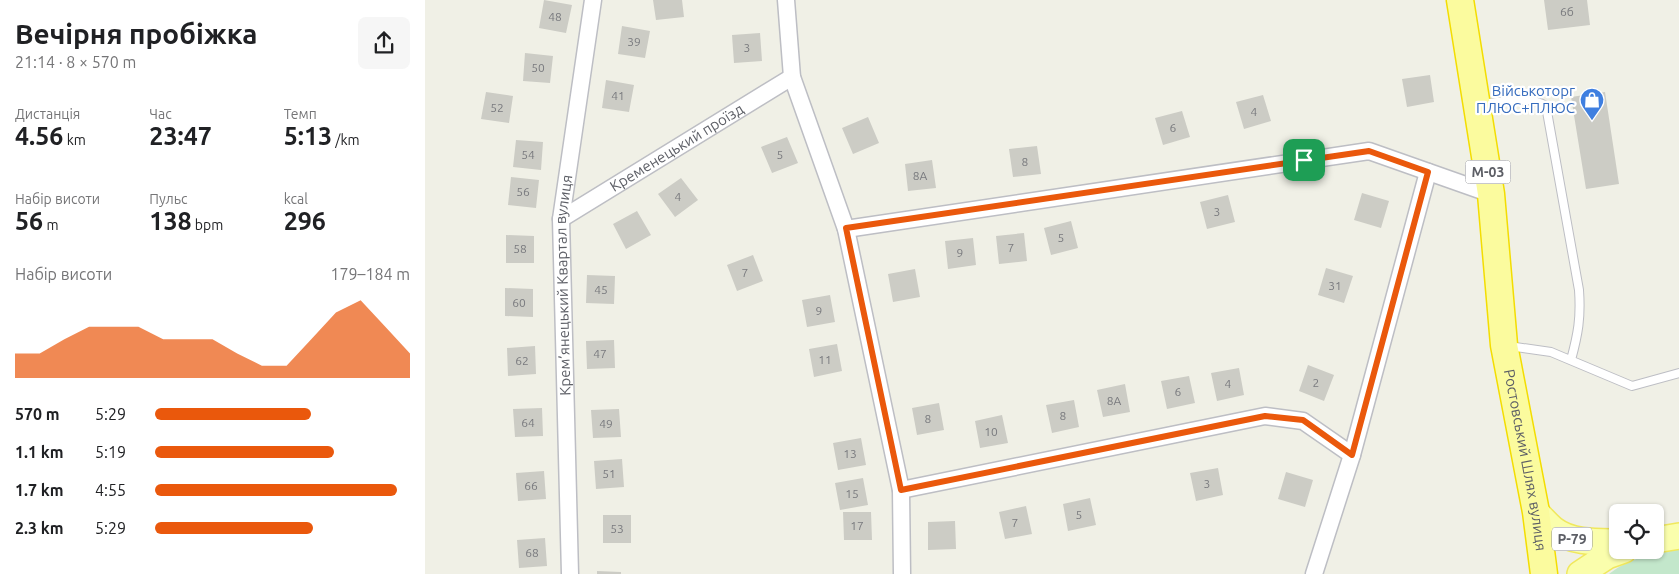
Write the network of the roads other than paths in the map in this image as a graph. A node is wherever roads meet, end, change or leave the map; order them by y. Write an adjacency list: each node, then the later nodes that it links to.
1 (593, 0): 8 (street, Крем’янецький Квартал вулиця)
2 (786, 0): 4 (street)
3 (1461, 0): 5 (highway, М-03)
4 (792, 77): 8 (street, Кременецький проїзд); 9 (street)
5 (1477, 104): 7 (highway, М-03); 11 (lane)
6 (1428, 172): 7 (street); 9 (street); 13 (street)
7 (1491, 194): 10 (highway, М-03)
8 (561, 219): 20 (street, Крем’янецький Квартал вулиця)
9 (846, 228): 14 (street)
10 (1504, 346): 11 (lane); 15 (highway, Ростовський Шлях вулиця / М-03)
11 (1571, 360): 12 (lane)
12 (1679, 374)
13 (1352, 455): 14 (street); 22 (street)
14 (901, 490): 21 (street)
15 (1536, 512): 18 (main road, Р-79); 23 (highway, Ростовський Шлях вулиця / М-03)
16 (1679, 536): 17 (main road)
17 (1664, 538)
18 (1609, 542)
19 (1609, 555): 24 (main road)
20 (570, 574)
21 (902, 574)
22 (1314, 574)
23 (1544, 574)
24 (1580, 574)

